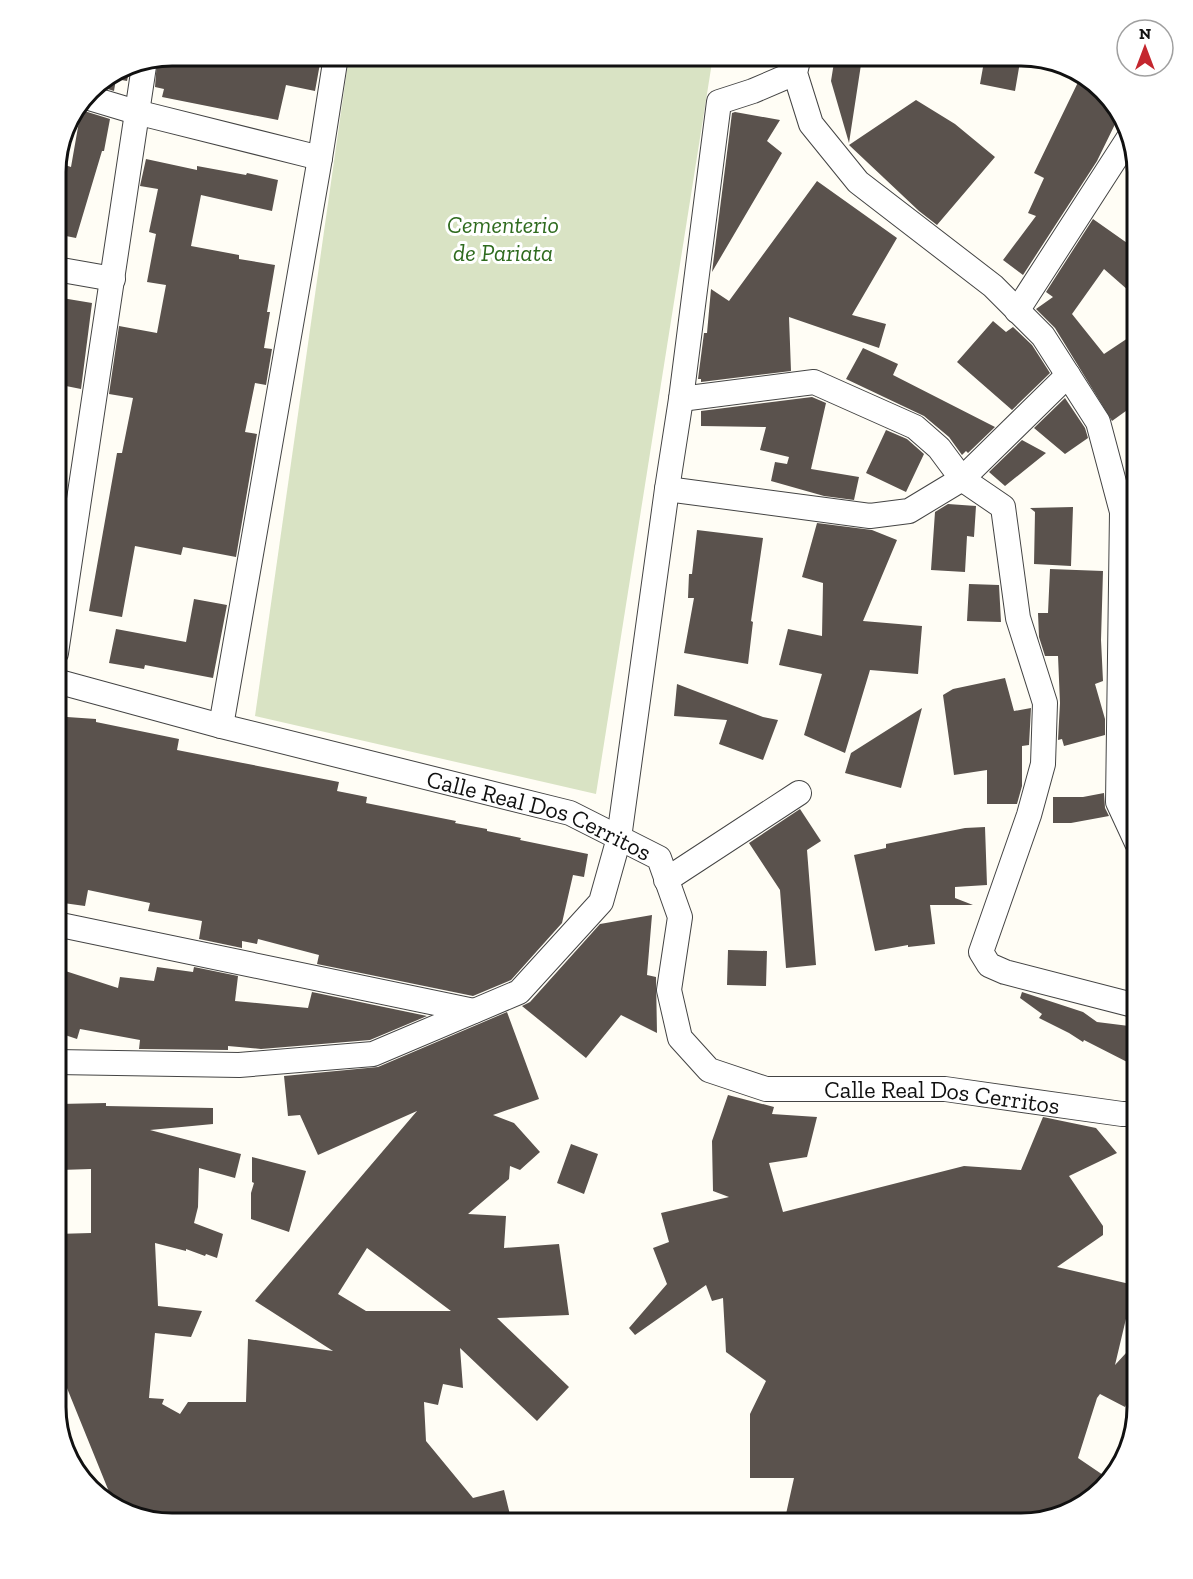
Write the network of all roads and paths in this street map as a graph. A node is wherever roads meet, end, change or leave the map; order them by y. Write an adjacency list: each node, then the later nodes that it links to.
1 (334, 66): 8 (street)
2 (794, 66): 13 (street)
3 (797, 66): 11 (street)
4 (143, 71): 6 (street)
5 (95, 100): 6 (street)
6 (136, 112): 8 (street); 10 (street)
7 (1123, 146): 11 (street)
8 (320, 158): 22 (street)
9 (66, 271): 10 (street)
10 (113, 279): 18 (street)
11 (1017, 311): 12 (street)
12 (1068, 375): 14 (street); 16 (street)
13 (681, 399): 14 (street); 15 (street)
14 (962, 479): 15 (street); 28 (street)
15 (667, 489): 25 (street)
16 (1127, 507)
17 (1127, 548): 20 (street)
18 (66, 587)
19 (1127, 605): 20 (street)
20 (1121, 611): 24 (street)
21 (66, 684): 22 (street, Calle Real Dos Cerritos)
22 (221, 726): 25 (street, Calle Real Dos Cerritos)
23 (799, 793): 26 (street)
24 (1127, 821)
25 (619, 838): 26 (street, Calle Real Dos Cerritos); 29 (street)
26 (666, 880): 31 (street, Calle Real Dos Cerritos)
27 (66, 926): 29 (street)
28 (1127, 1003)
29 (474, 1011): 30 (street)
30 (66, 1062)
31 (1127, 1114)

